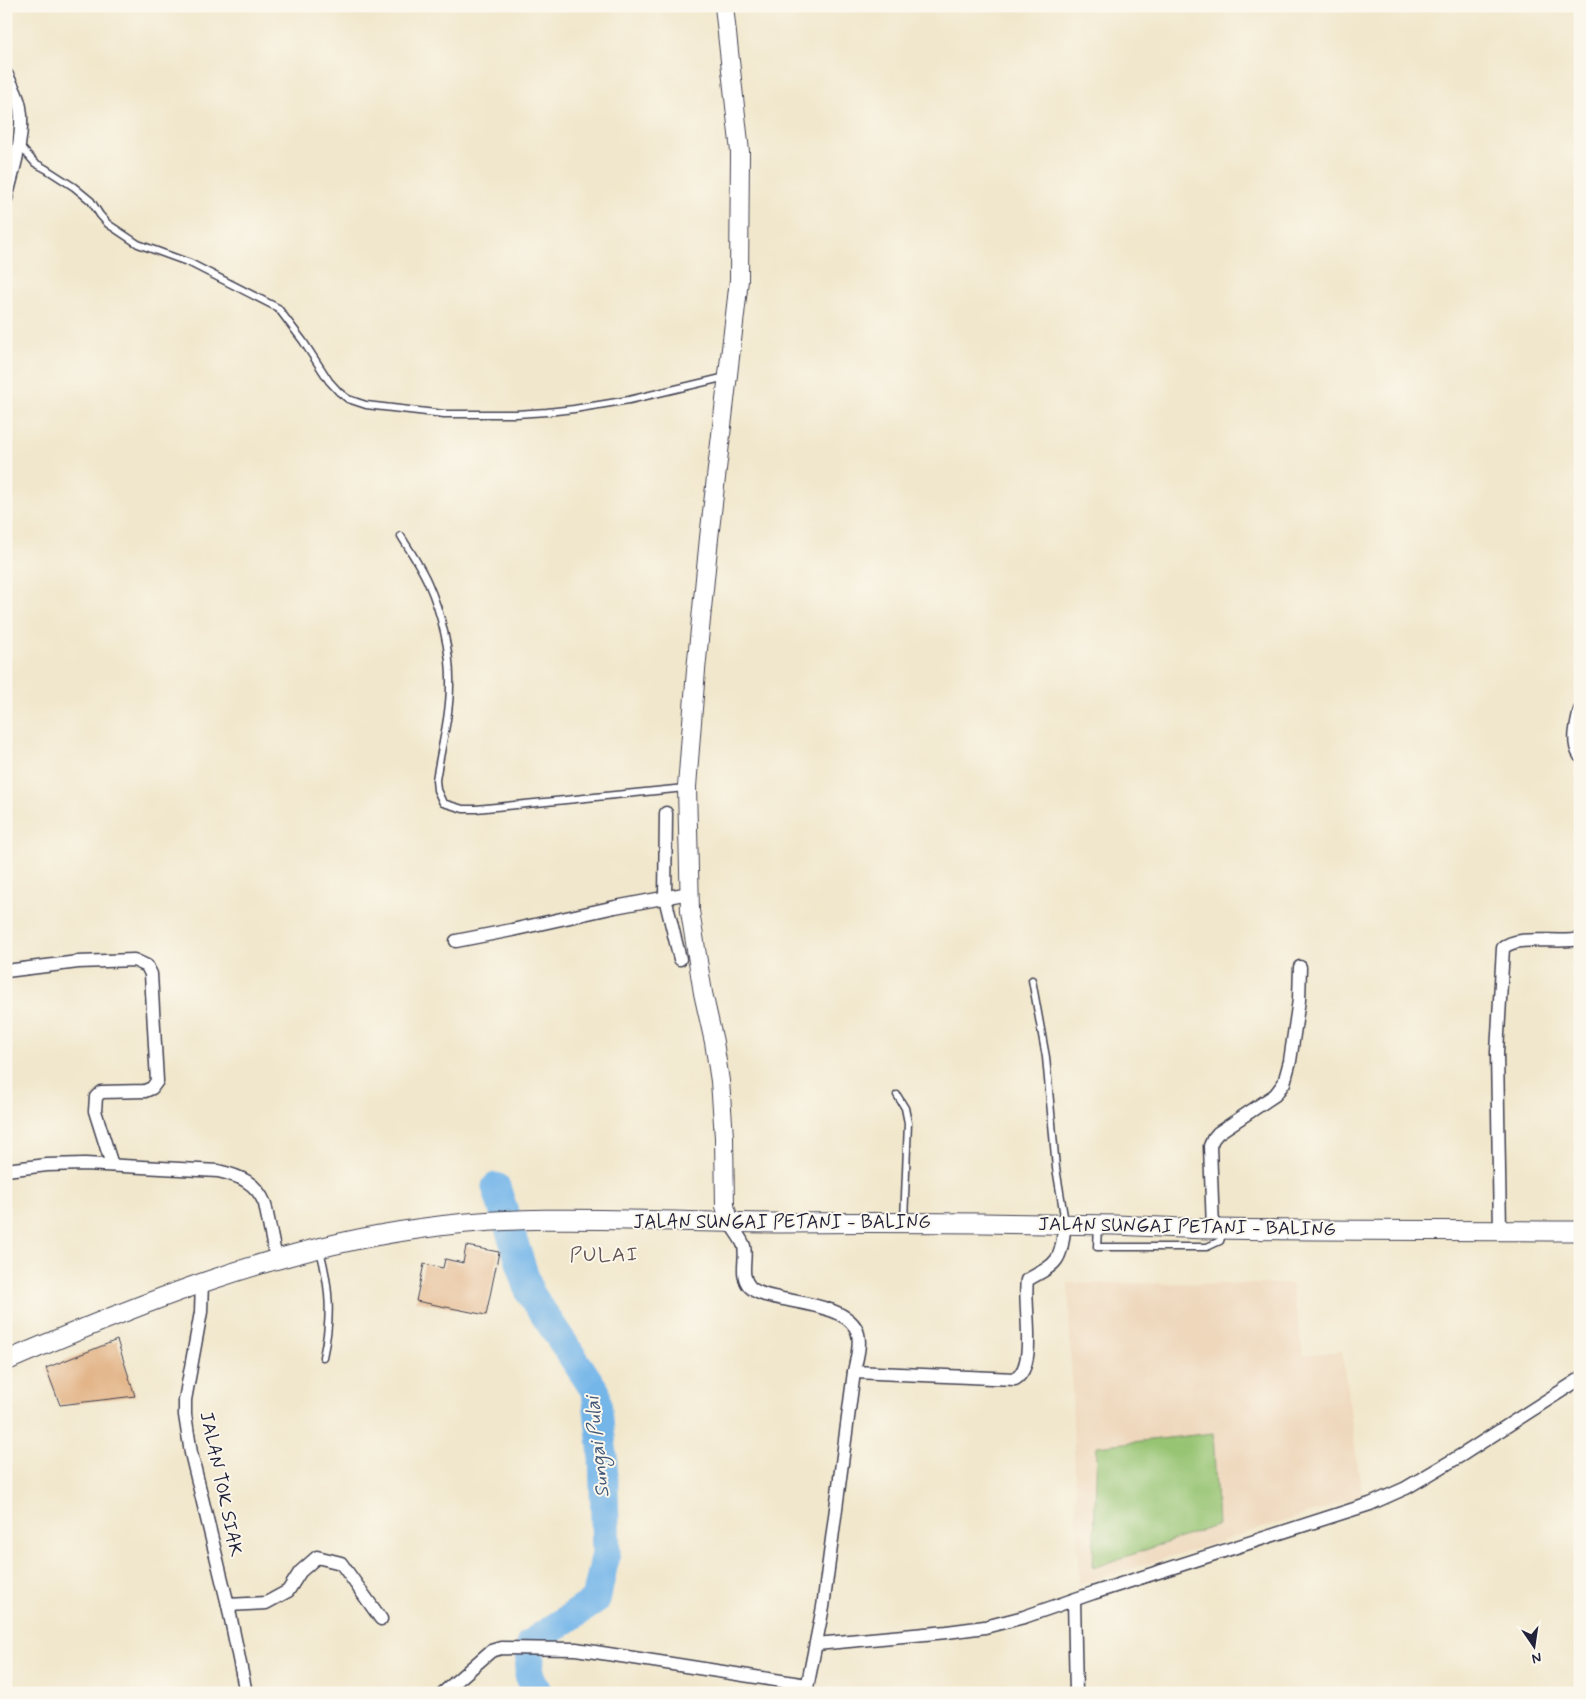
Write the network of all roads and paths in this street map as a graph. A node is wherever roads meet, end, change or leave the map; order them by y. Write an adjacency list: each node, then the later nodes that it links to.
1 (724, 6): 5 (street)
2 (6, 74): 3 (street)
3 (18, 144): 4 (street); 5 (lane)
4 (6, 199)
5 (727, 377): 9 (street)
6 (401, 536): 9 (lane)
7 (1580, 710): 8 (street)
8 (1580, 756)
9 (686, 788): 11 (street)
10 (666, 813): 12 (street)
11 (689, 893): 12 (street); 23 (street)
12 (665, 898): 14 (street); 15 (street)
13 (1580, 939): 26 (street)
14 (456, 941)
15 (680, 959)
16 (1300, 967): 25 (street)
17 (6, 971): 20 (street)
18 (1032, 980): 24 (lane)
19 (897, 1095): 22 (lane)
20 (112, 1165): 21 (street); 29 (street)
21 (6, 1170)
22 (903, 1222): 23 (main road, JALAN SUNGAI PETANI - BALING); 24 (main road, JALAN SUNGAI PETANI - BALING)
23 (730, 1223): 28 (main road, JALAN SUNGAI PETANI - BALING); 33 (street)
24 (1065, 1224): 25 (main road, JALAN SUNGAI PETANI - BALING); 33 (street)
25 (1218, 1229): 26 (main road, JALAN SUNGAI PETANI - BALING)
26 (1500, 1230): 27 (main road, JALAN SUNGAI PETANI - BALING)
27 (1580, 1231)
28 (320, 1248): 29 (main road, JALAN SUNGAI PETANI - BALING); 31 (lane)
29 (276, 1259): 30 (main road, JALAN SUNGAI PETANI - BALING)
30 (202, 1282): 32 (main road, JALAN SUNGAI PETANI - BALING); 36 (street, JALAN TOK SIAK)
31 (323, 1357)
32 (6, 1362)
33 (854, 1372): 38 (street)
34 (1580, 1379): 35 (street)
35 (1074, 1600): 38 (street); 42 (street)
36 (228, 1605): 37 (street); 40 (street, JALAN TOK SIAK)
37 (381, 1619)
38 (816, 1644): 39 (street)
39 (806, 1689): 41 (street)
40 (246, 1693)
41 (443, 1693)
42 (1076, 1693)

